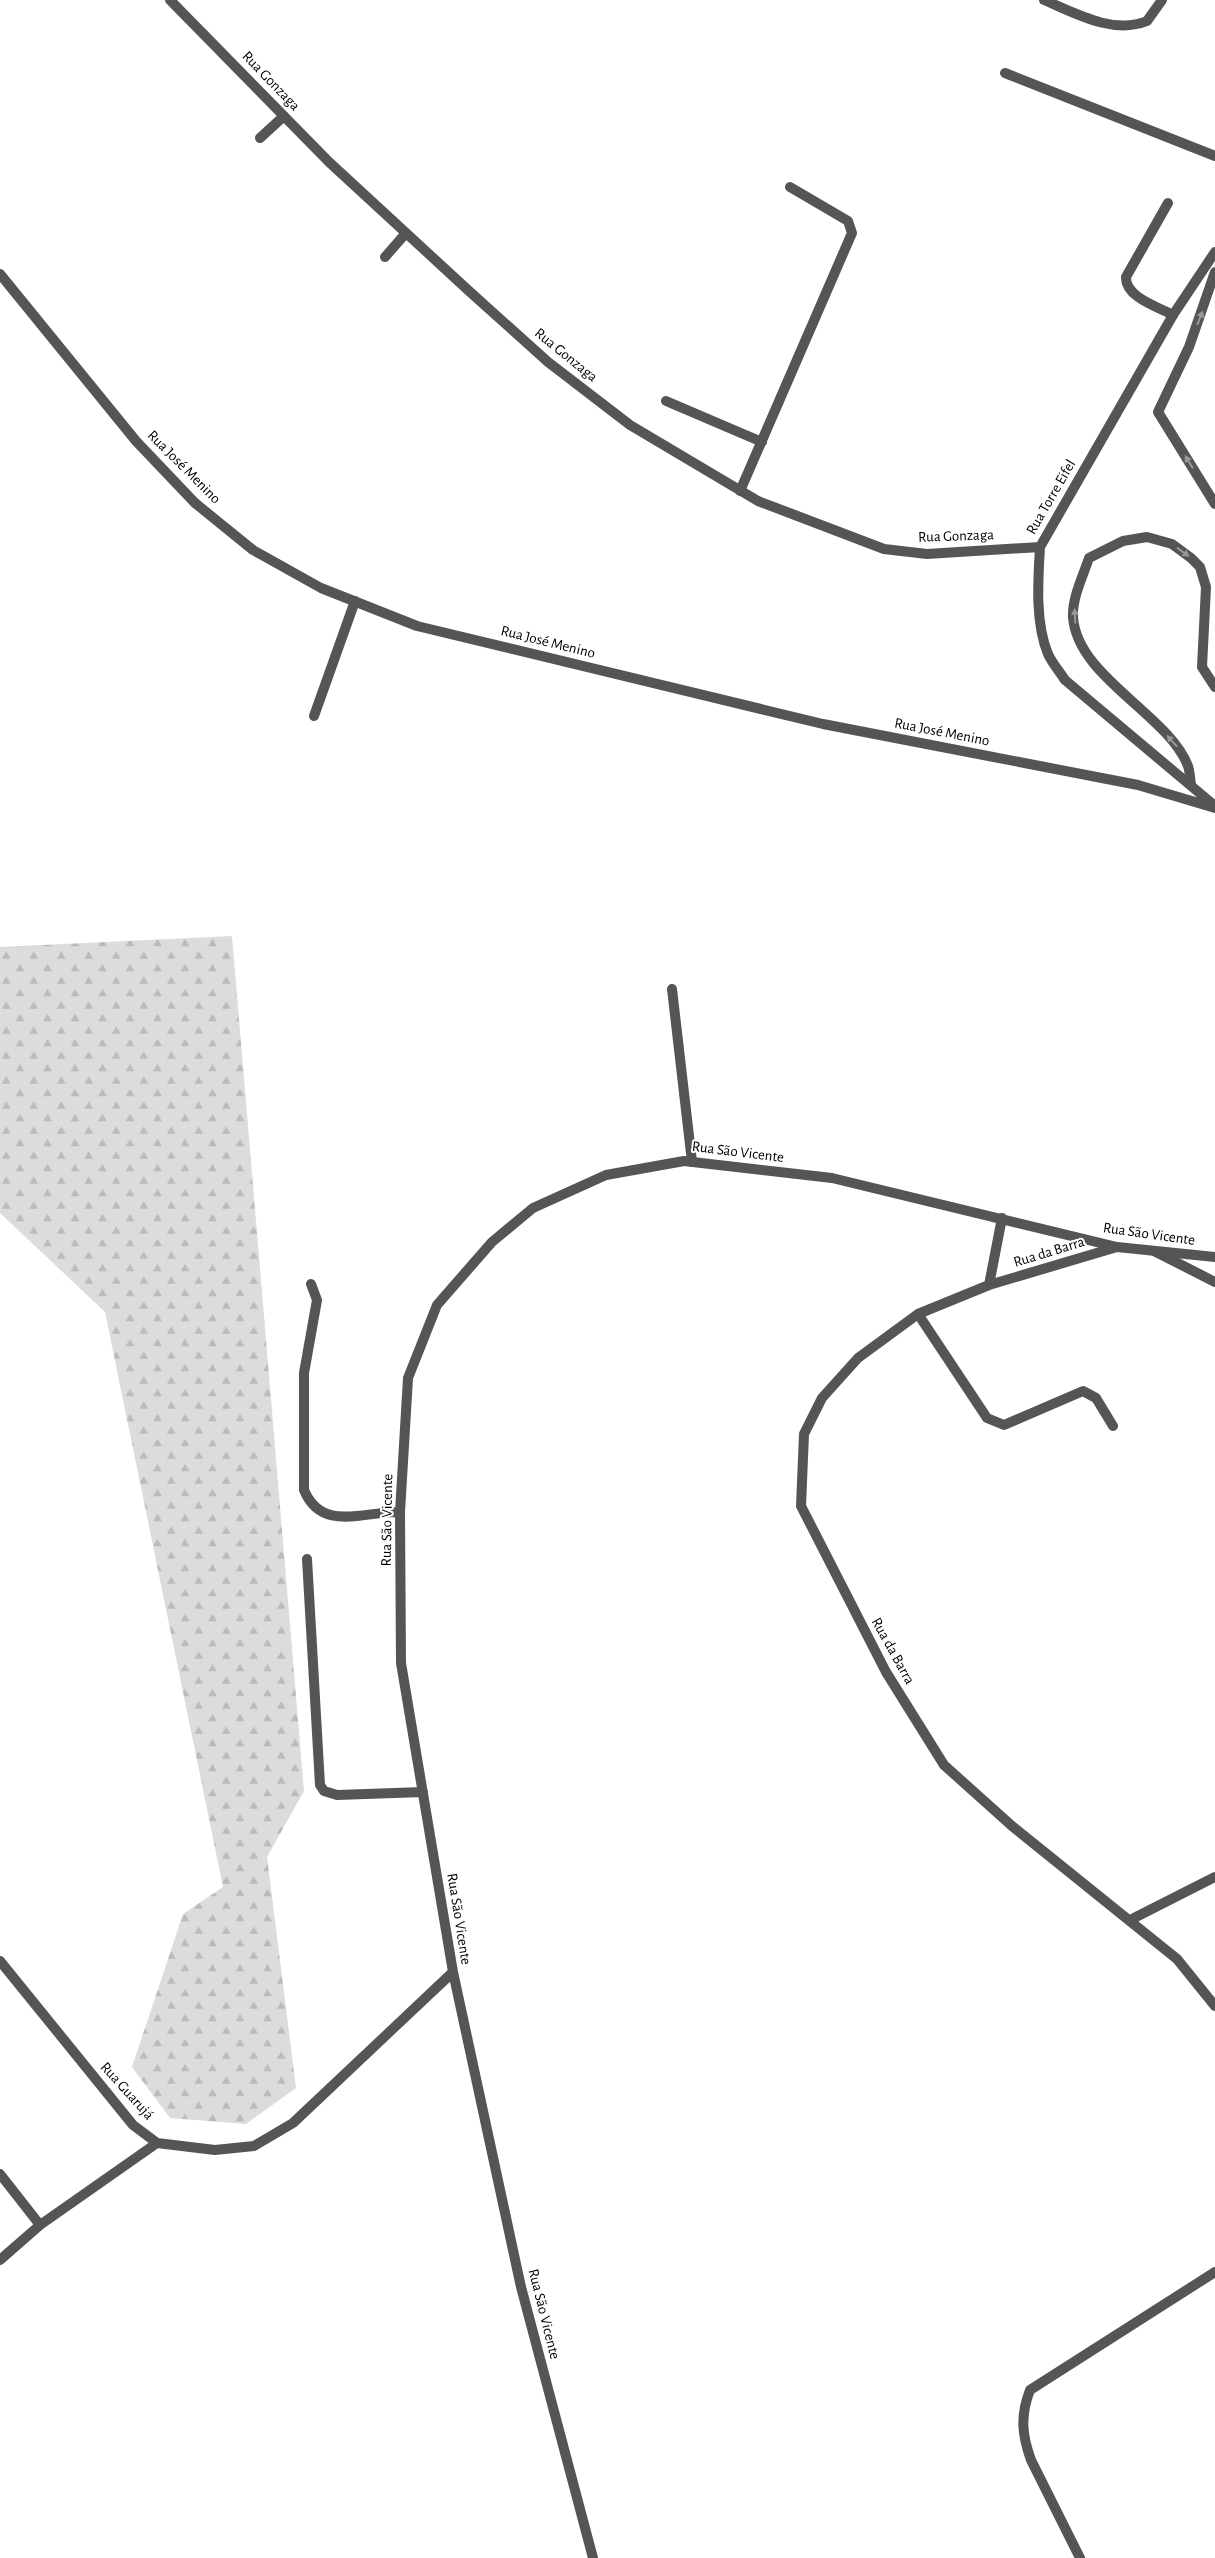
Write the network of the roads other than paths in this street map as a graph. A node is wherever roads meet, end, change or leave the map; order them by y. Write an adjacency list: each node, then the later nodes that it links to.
1 (170, 0): 5 (street, Rua Gonzaga)
2 (1044, 0): 3 (street)
3 (1162, 0)
4 (1005, 74): 7 (street)
5 (284, 116): 6 (street); 10 (street, Rua Gonzaga)
6 (260, 138)
7 (1215, 156)
8 (790, 187): 17 (street)
9 (1168, 203): 15 (street)
10 (406, 233): 12 (street); 18 (street, Rua Gonzaga)
11 (1215, 252): 15 (street, Rua Torre Eifel)
12 (385, 257)
13 (1215, 272): 19 (street, one-way to 13)
14 (0, 274): 21 (street, Rua José Menino)
15 (1173, 315): 20 (street, Rua Torre Eifel)
16 (666, 401): 17 (street)
17 (762, 442): 18 (street)
18 (740, 491): 20 (street, Rua Gonzaga)
19 (1215, 504)
20 (1040, 546): 24 (street, Rua Torre Eifel)
21 (355, 601): 23 (street); 25 (street, Rua José Menino)
22 (1215, 687): 24 (street, one-way to 22)
23 (314, 716)
24 (1191, 785): 25 (street, Rua Torre Eifel)
25 (1215, 807)
26 (672, 989): 27 (street)
27 (692, 1162): 28 (street, Rua São Vicente); 37 (street, Rua São Vicente)
28 (1002, 1218): 29 (street, Rua São Vicente); 34 (street, Rua da Barra)
29 (1117, 1247): 30 (street, Rua São Vicente); 34 (street, Rua da Barra)
30 (1154, 1251): 31 (street, Rua São Vicente); 32 (street)
31 (1215, 1257)
32 (1215, 1282)
33 (311, 1284): 37 (street)
34 (989, 1285): 35 (street, Rua da Barra)
35 (918, 1314): 36 (street); 41 (street, Rua da Barra)
36 (1113, 1426)
37 (400, 1512): 39 (street, Rua São Vicente)
38 (307, 1559): 39 (street)
39 (423, 1792): 43 (street, Rua São Vicente)
40 (1215, 1877): 41 (street)
41 (1130, 1920): 44 (street, Rua da Barra)
42 (0, 1961): 45 (street, Rua Guarujá)
43 (453, 1972): 45 (street, Rua Guarujá); 50 (street, Rua São Vicente)
44 (1215, 2006)
45 (157, 2143): 47 (street)
46 (0, 2174): 47 (street)
47 (40, 2225): 48 (street)
48 (0, 2260)
49 (1215, 2272): 51 (street)
50 (593, 2558)
51 (1080, 2558)

